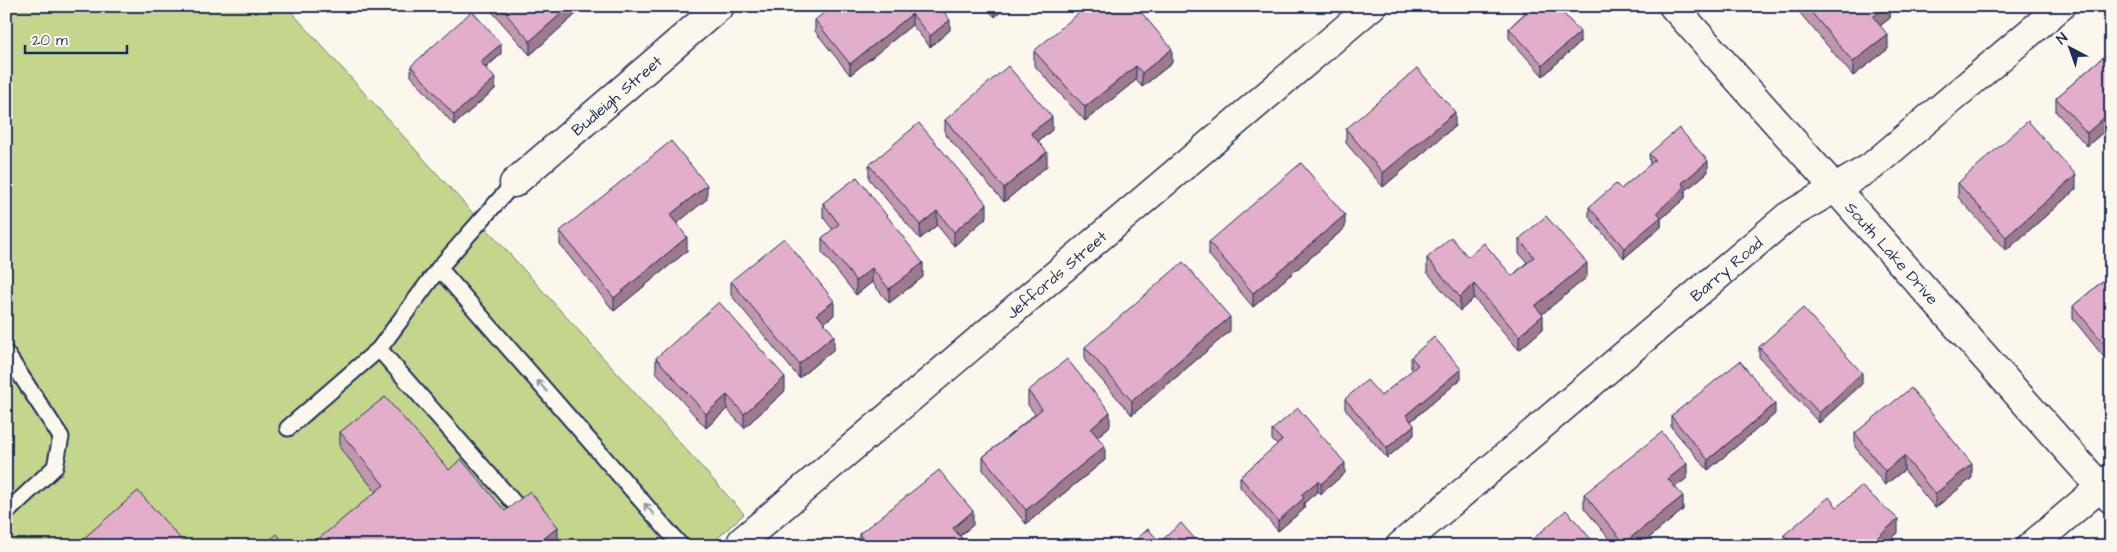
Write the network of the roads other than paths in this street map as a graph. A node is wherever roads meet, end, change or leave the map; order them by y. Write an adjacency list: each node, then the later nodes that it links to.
1 (720, 6): 5 (street, Budleigh Street)
2 (1372, 6): 14 (street, Jeffords Street)
3 (1673, 6): 6 (street, South Lake Drive)
4 (2061, 6): 6 (street, Barry Road)
5 (514, 183): 7 (lane)
6 (1833, 189): 11 (street, South Lake Drive); 16 (street, Barry Road)
7 (439, 268): 8 (lane); 15 (lane, one-way to 7)
8 (379, 349): 10 (lane); 13 (lane)
9 (6, 353): 12 (lane)
10 (288, 428)
11 (2107, 488): 17 (street)
12 (6, 513)
13 (523, 513)
14 (741, 544)
15 (680, 546)
16 (1400, 546)
17 (2031, 546)

